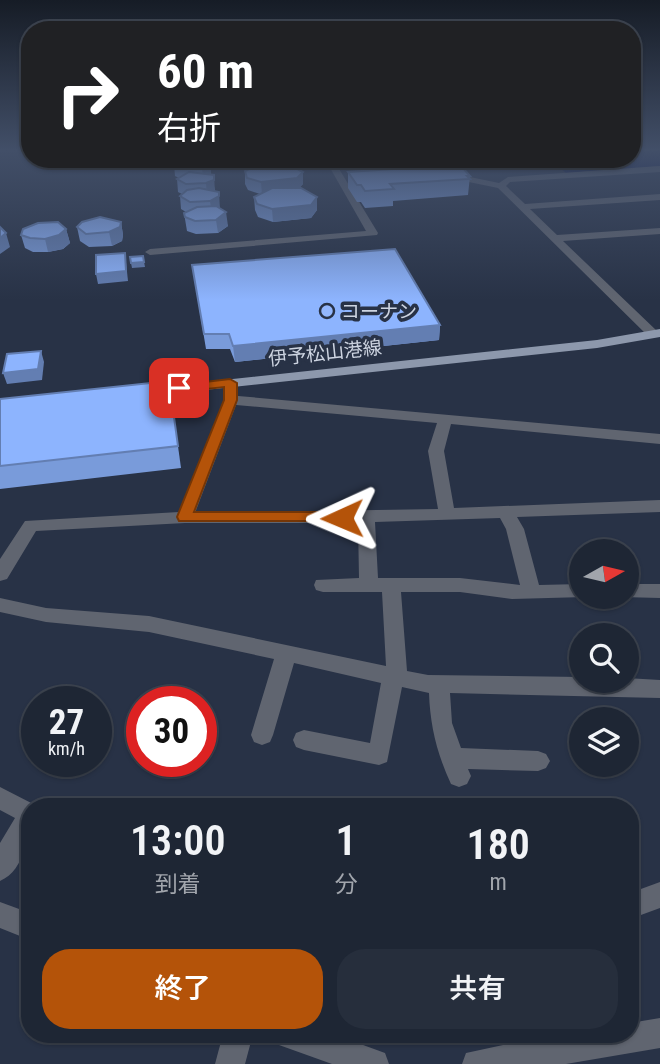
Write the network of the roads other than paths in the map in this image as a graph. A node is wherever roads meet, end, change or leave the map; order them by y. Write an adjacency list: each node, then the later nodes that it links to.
1 (354, 201): 7 (street)
2 (516, 201): 4 (street)
3 (610, 201): 4 (street)
4 (523, 207): 6 (street)
5 (660, 231): 6 (street)
6 (555, 238): 8 (street)
7 (150, 253)
8 (658, 337): 9 (main road, 伊予松山港線); 9 (main road, 伊予松山港線)
9 (231, 391): 10 (street); 15 (street)
10 (446, 421): 11 (street); 14 (street)
11 (660, 439)
12 (660, 506): 13 (street)
13 (506, 512): 14 (street); 23 (street)
14 (447, 514): 16 (street)
15 (185, 517): 16 (street); 17 (street)
16 (366, 517): 19 (street)
17 (0, 574)
18 (323, 585): 19 (street)
19 (369, 587): 20 (street)
20 (391, 587): 23 (street); 27 (street)
21 (639, 591): 22 (street)
22 (660, 591)
23 (531, 592): 24 (street)
24 (569, 592)
25 (0, 605): 26 (street)
26 (286, 655): 27 (street); 30 (street)
27 (395, 678): 28 (street); 31 (street)
28 (439, 685): 29 (street); 32 (street)
29 (660, 690)
30 (262, 735)
31 (304, 740)
32 (538, 761)
33 (0, 798): 34 (street)
34 (21, 808)
35 (21, 830): 36 (street)
36 (0, 868)
37 (660, 895): 38 (street)
38 (639, 903)
39 (0, 915): 40 (street)
40 (21, 923)
41 (660, 1033): 42 (street)
42 (639, 1036)
43 (236, 1043): 47 (street)
44 (317, 1043): 48 (street)
45 (586, 1043): 46 (street)
46 (527, 1051): 49 (street)
47 (230, 1064)
48 (374, 1064)
49 (478, 1064)

